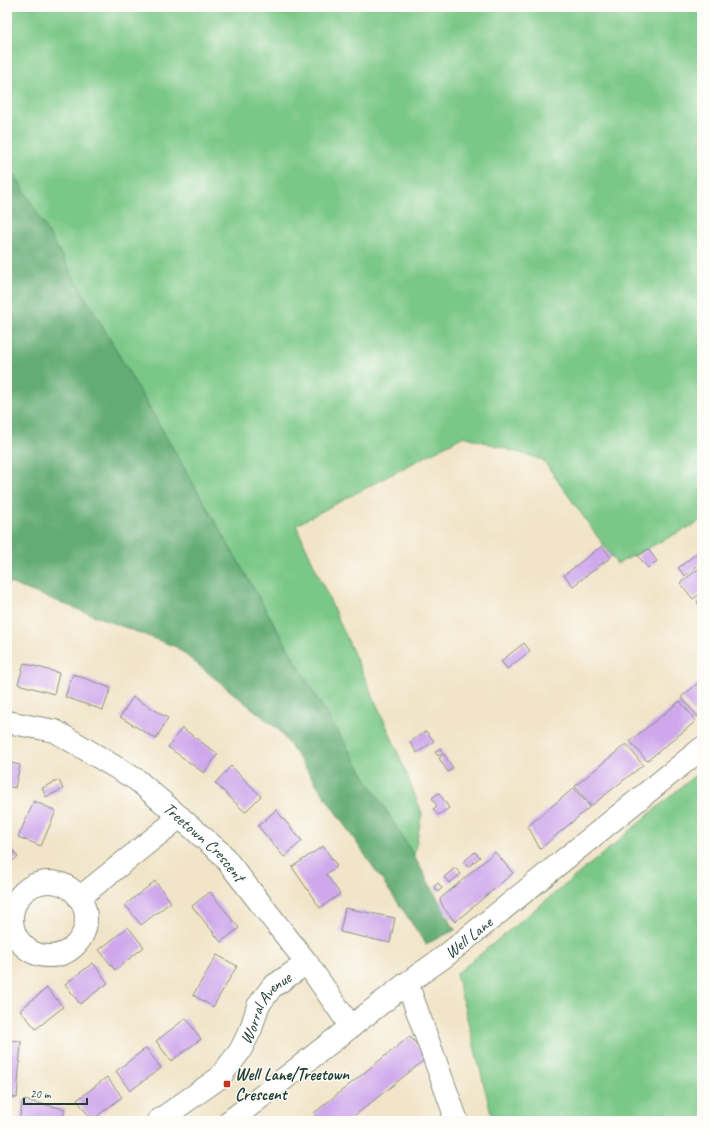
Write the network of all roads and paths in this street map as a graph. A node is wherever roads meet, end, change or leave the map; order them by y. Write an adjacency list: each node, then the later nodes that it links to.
1 (7, 722): 3 (street, Treetown Crescent)
2 (702, 748): 7 (street, Well Lane)
3 (180, 817): 4 (street); 6 (street, Treetown Crescent)
4 (79, 898): 5 (street); 5 (street)
5 (13, 946)
6 (307, 963): 8 (street, Treetown Crescent); 9 (street, Worral Avenue)
7 (407, 983): 8 (street, Well Lane); 11 (street)
8 (351, 1027): 10 (street, Well Lane)
9 (158, 1121)
10 (230, 1121)
11 (451, 1121)

